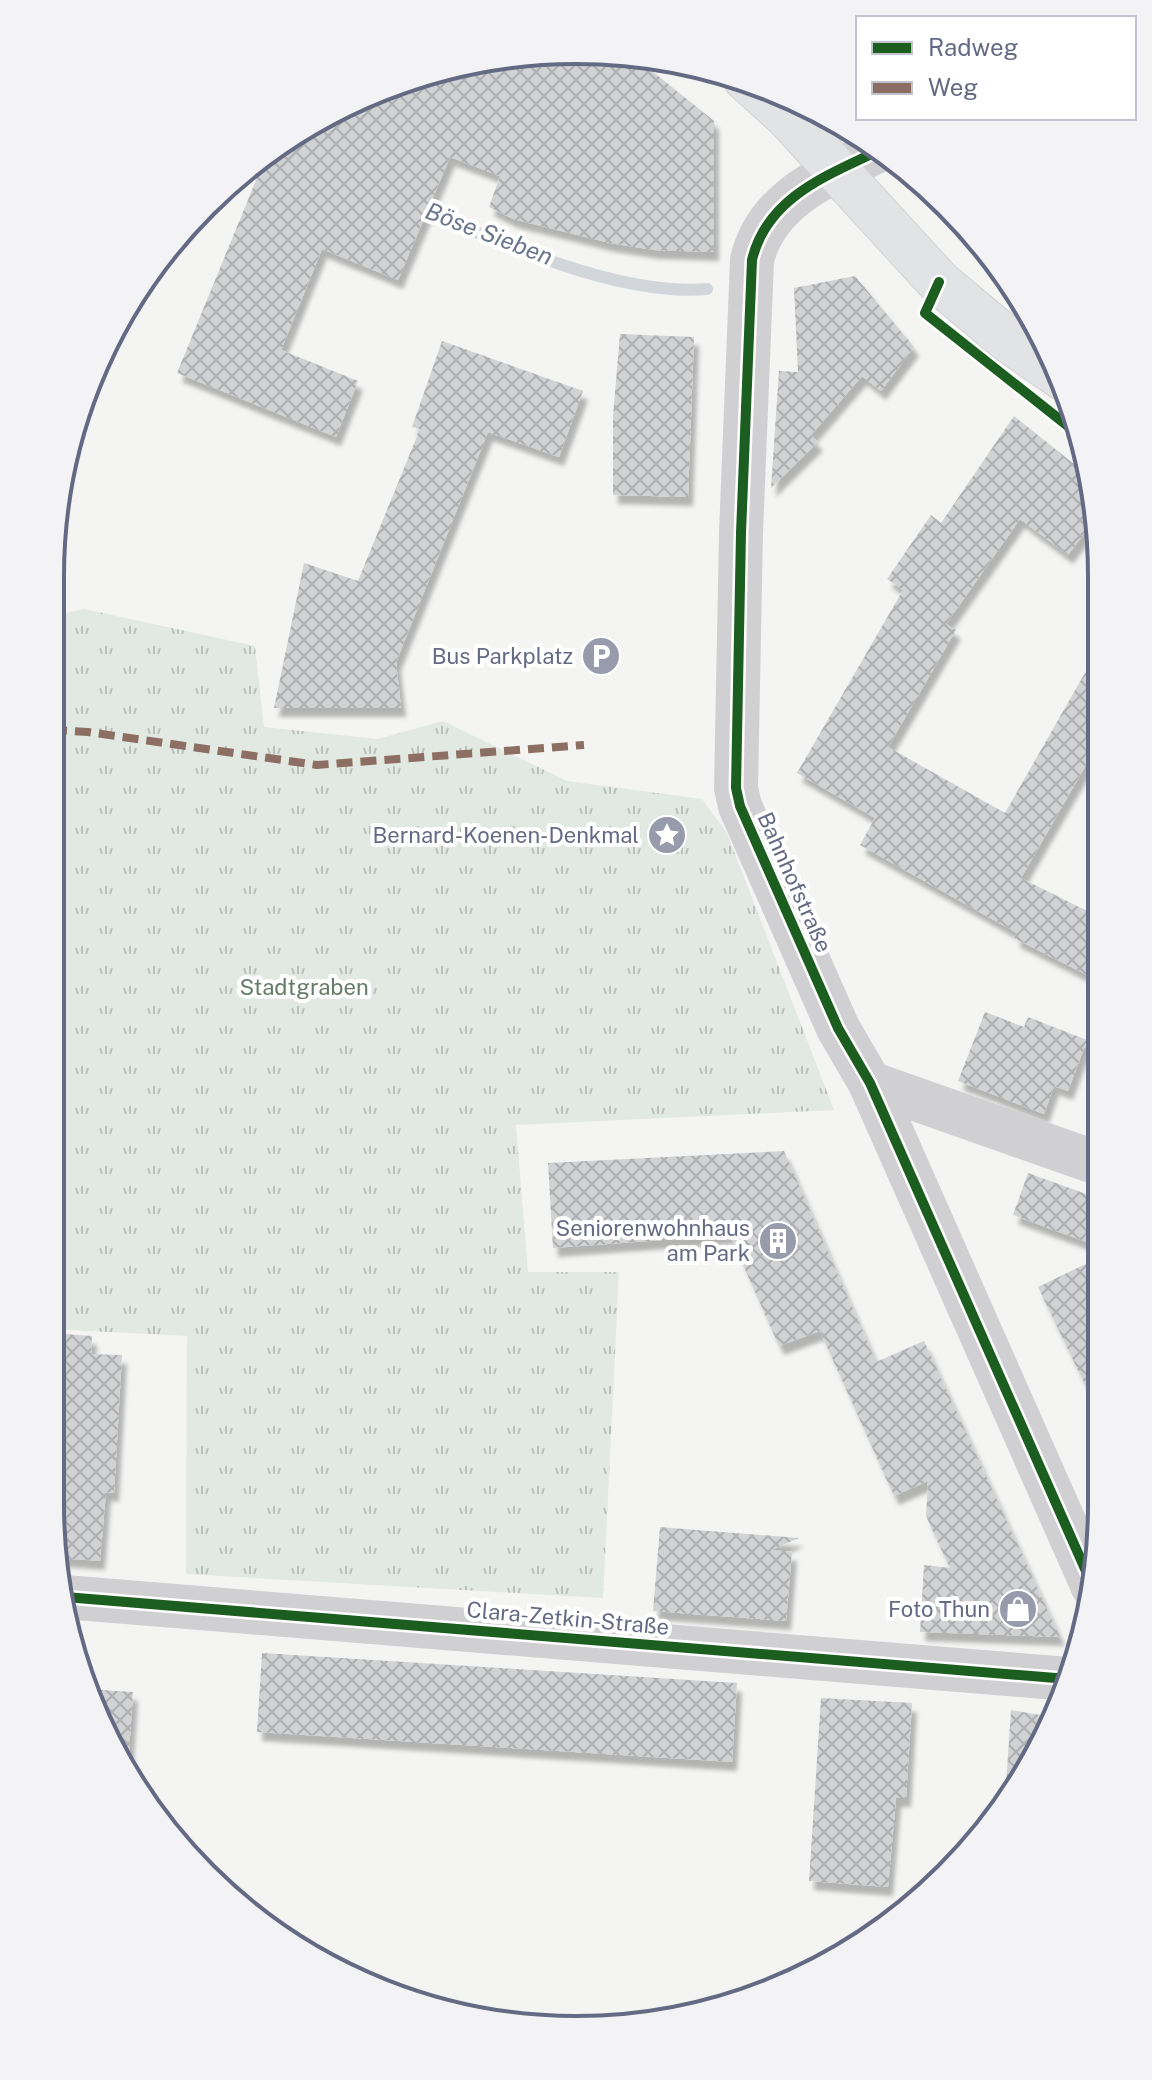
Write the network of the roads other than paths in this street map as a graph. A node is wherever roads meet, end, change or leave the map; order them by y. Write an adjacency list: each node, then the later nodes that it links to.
1 (775, 104): 3 (street)
2 (868, 156): 3 (street, Bahnhofstraße)
3 (836, 171): 4 (street); 5 (street, Bahnhofstraße)
4 (1041, 363)
5 (870, 1083): 6 (street); 7 (street, Bahnhofstraße)
6 (1088, 1160)
7 (1084, 1567)
8 (73, 1598): 9 (street, Clara-Zetkin-Straße)
9 (1057, 1678)

